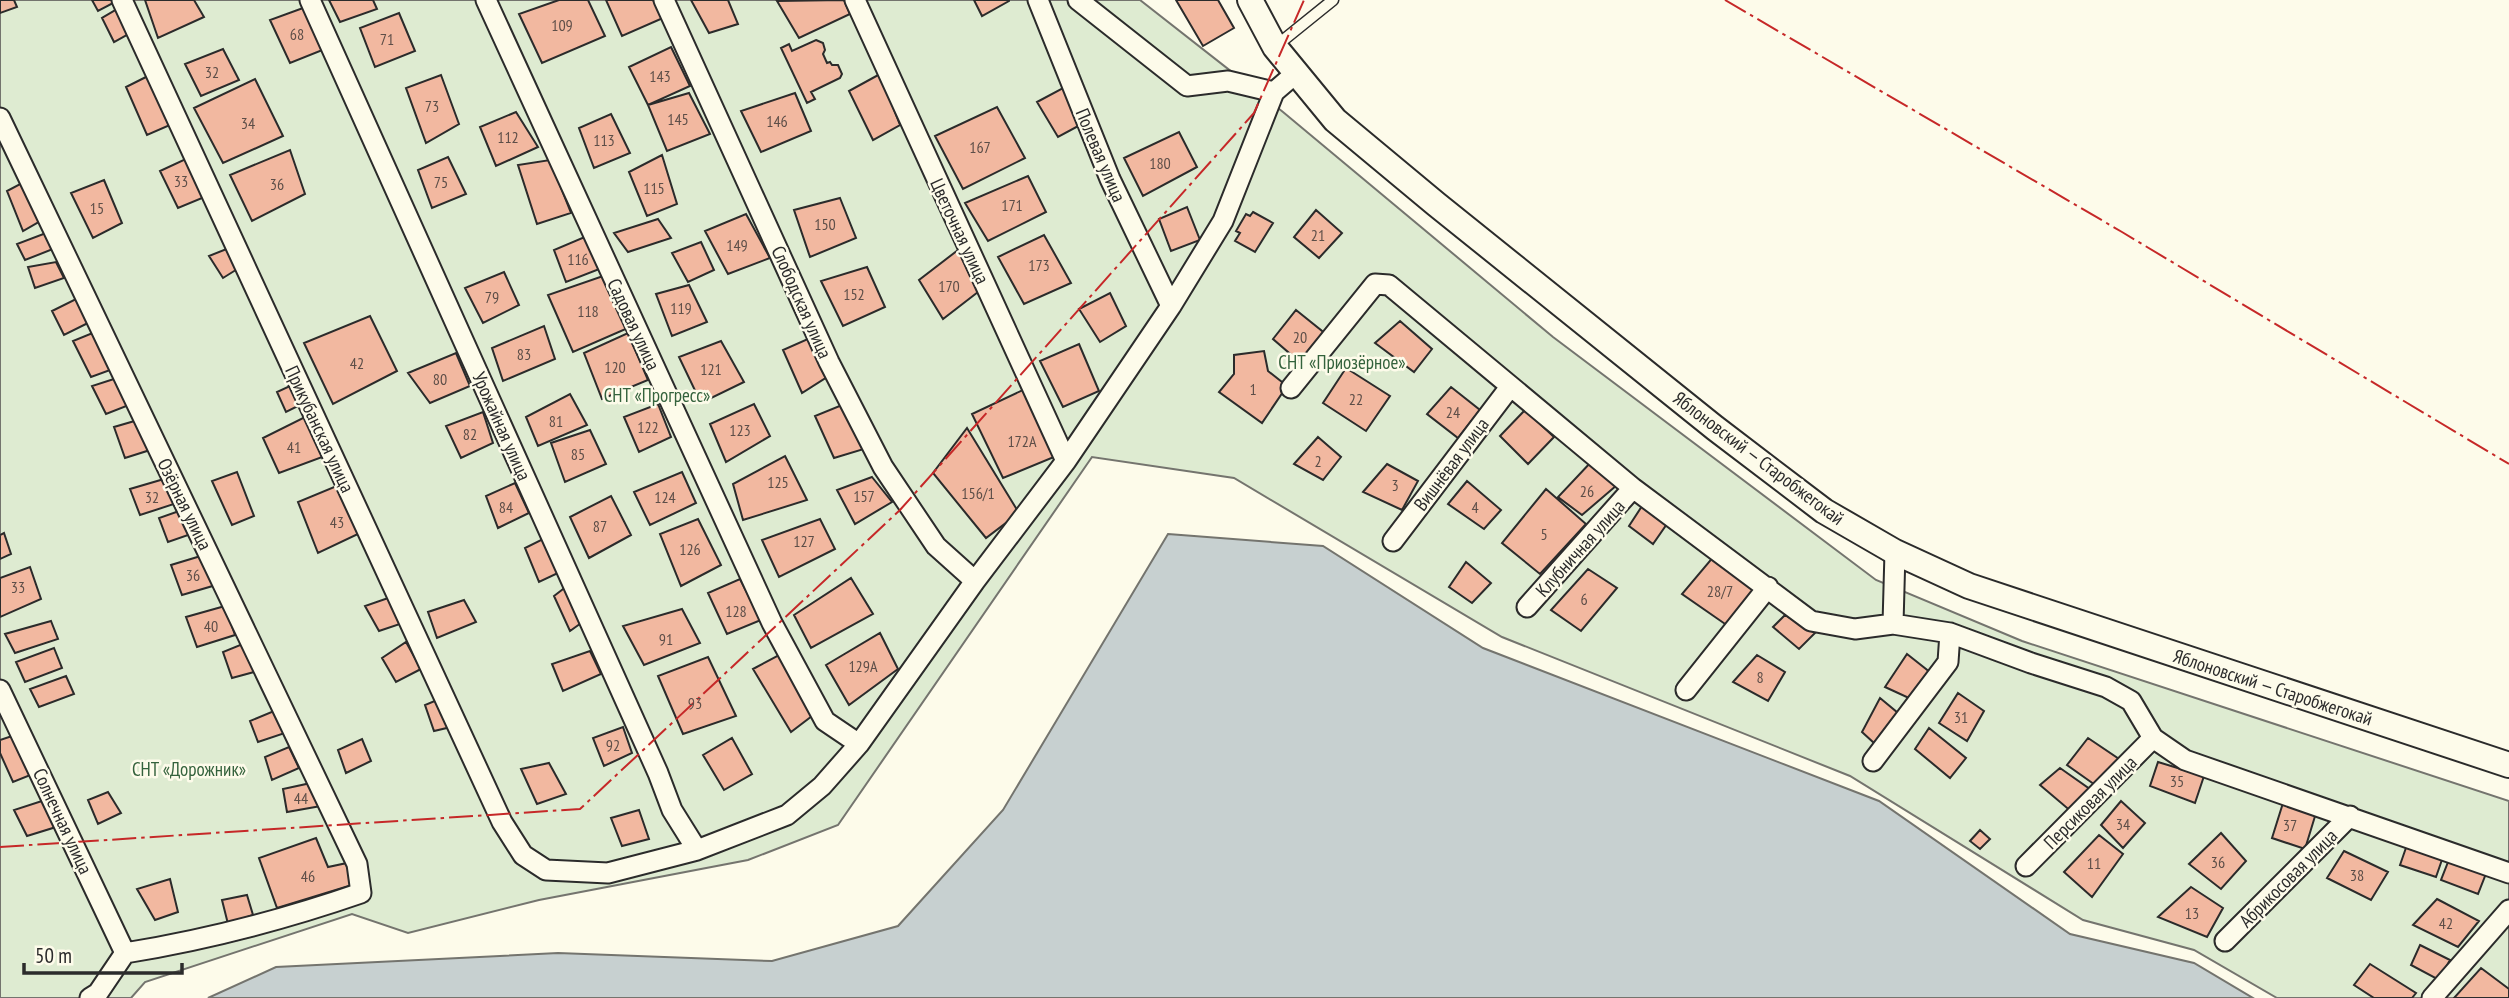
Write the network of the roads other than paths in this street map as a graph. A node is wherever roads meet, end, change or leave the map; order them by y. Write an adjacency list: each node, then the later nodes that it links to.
1 (122, 0): 33 (street, Прикубанская улица)
2 (310, 0): 33 (street, Урожайная улица)
3 (486, 0): 29 (street, Садовая улица)
4 (664, 0): 21 (street, Слободская улица)
5 (855, 0): 17 (street, Цветочная улица)
6 (1038, 0): 14 (street, Полевая улица)
7 (1078, 0): 12 (street)
8 (1250, 0): 10 (street, Яблоновский — Старобжегокай)
9 (1333, 0): 10 (lane)
10 (1275, 47): 11 (street, Яблоновский — Старобжегокай)
11 (1295, 74): 12 (street); 20 (street, Яблоновский — Старобжегокай)
12 (1274, 92): 14 (street)
13 (0, 118): 38 (street, Озёрная улица)
14 (1171, 306): 17 (street)
15 (1510, 387): 16 (street); 18 (street); 19 (street, Вишнёвая улица)
16 (1291, 388)
17 (1066, 461): 21 (street)
18 (1633, 488): 22 (street); 23 (street, Клубничная улица)
19 (1393, 541)
20 (1895, 551): 24 (street); 31 (street, Яблоновский — Старобжегокай)
21 (975, 581): 29 (street)
22 (1768, 587): 24 (street); 27 (street)
23 (1527, 607)
24 (1893, 624): 25 (street)
25 (1950, 633): 28 (street); 30 (street)
26 (0, 690): 38 (street, Солнечная улица)
27 (1686, 690)
28 (2153, 738): 32 (street); 34 (street, Персиковая улица)
29 (859, 744): 33 (street)
30 (1873, 761)
31 (2509, 765)
32 (2350, 816): 35 (street); 37 (street, Абрикосовая улица)
33 (697, 850)
34 (2026, 866)
35 (2509, 873)
36 (2509, 910): 40 (street)
37 (2225, 941)
38 (125, 953): 39 (street)
39 (90, 998)
40 (2432, 998)

